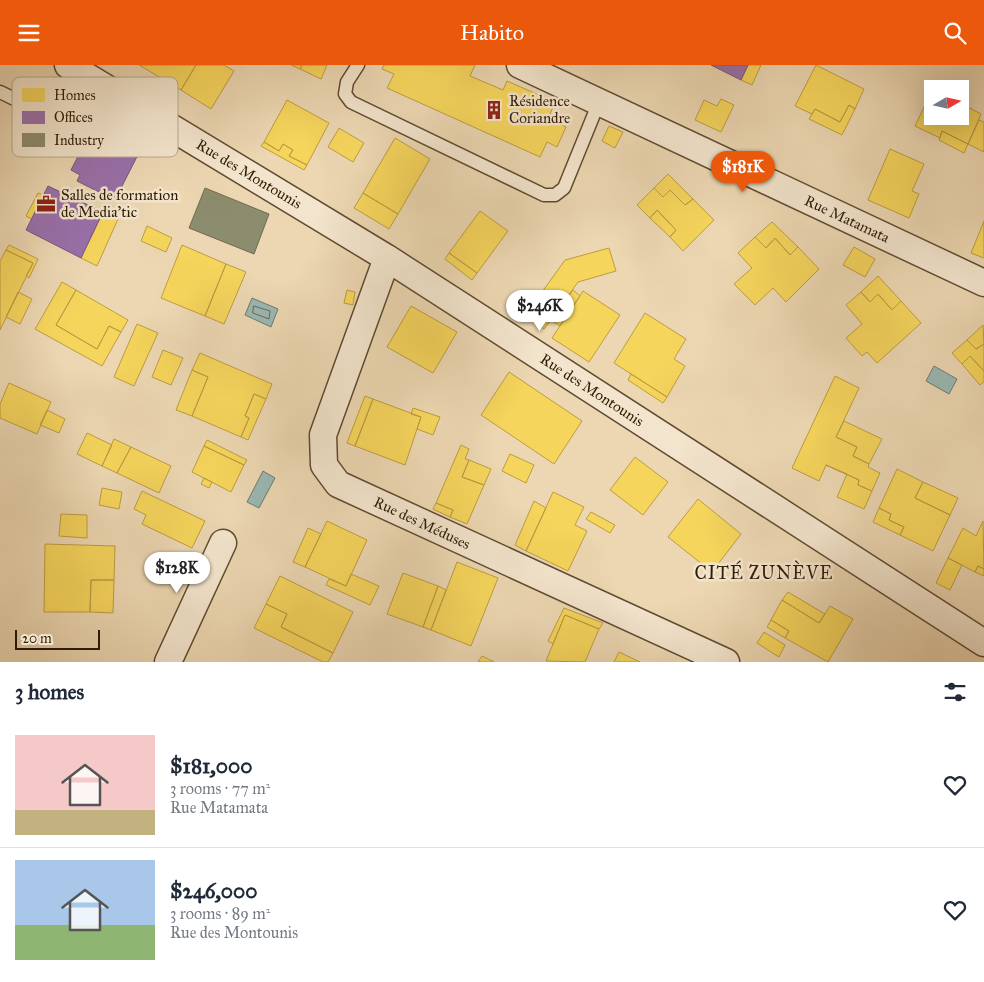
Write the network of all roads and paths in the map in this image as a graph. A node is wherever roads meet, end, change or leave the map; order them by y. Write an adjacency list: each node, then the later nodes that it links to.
1 (68, 65): 4 (street, Rue des Montounis)
2 (358, 65): 7 (lane)
3 (520, 65): 7 (street, Rue Matamata)
4 (88, 77)
5 (0, 92): 6 (lane)
6 (12, 98)
7 (599, 102): 10 (street, Rue Matamata)
8 (178, 131): 9 (street, Rue des Montounis)
9 (388, 258): 12 (street, Rue des Montounis); 14 (street, Rue des Méduses)
10 (984, 283)
11 (223, 543): 13 (street)
12 (984, 643)
13 (168, 662)
14 (726, 662)

